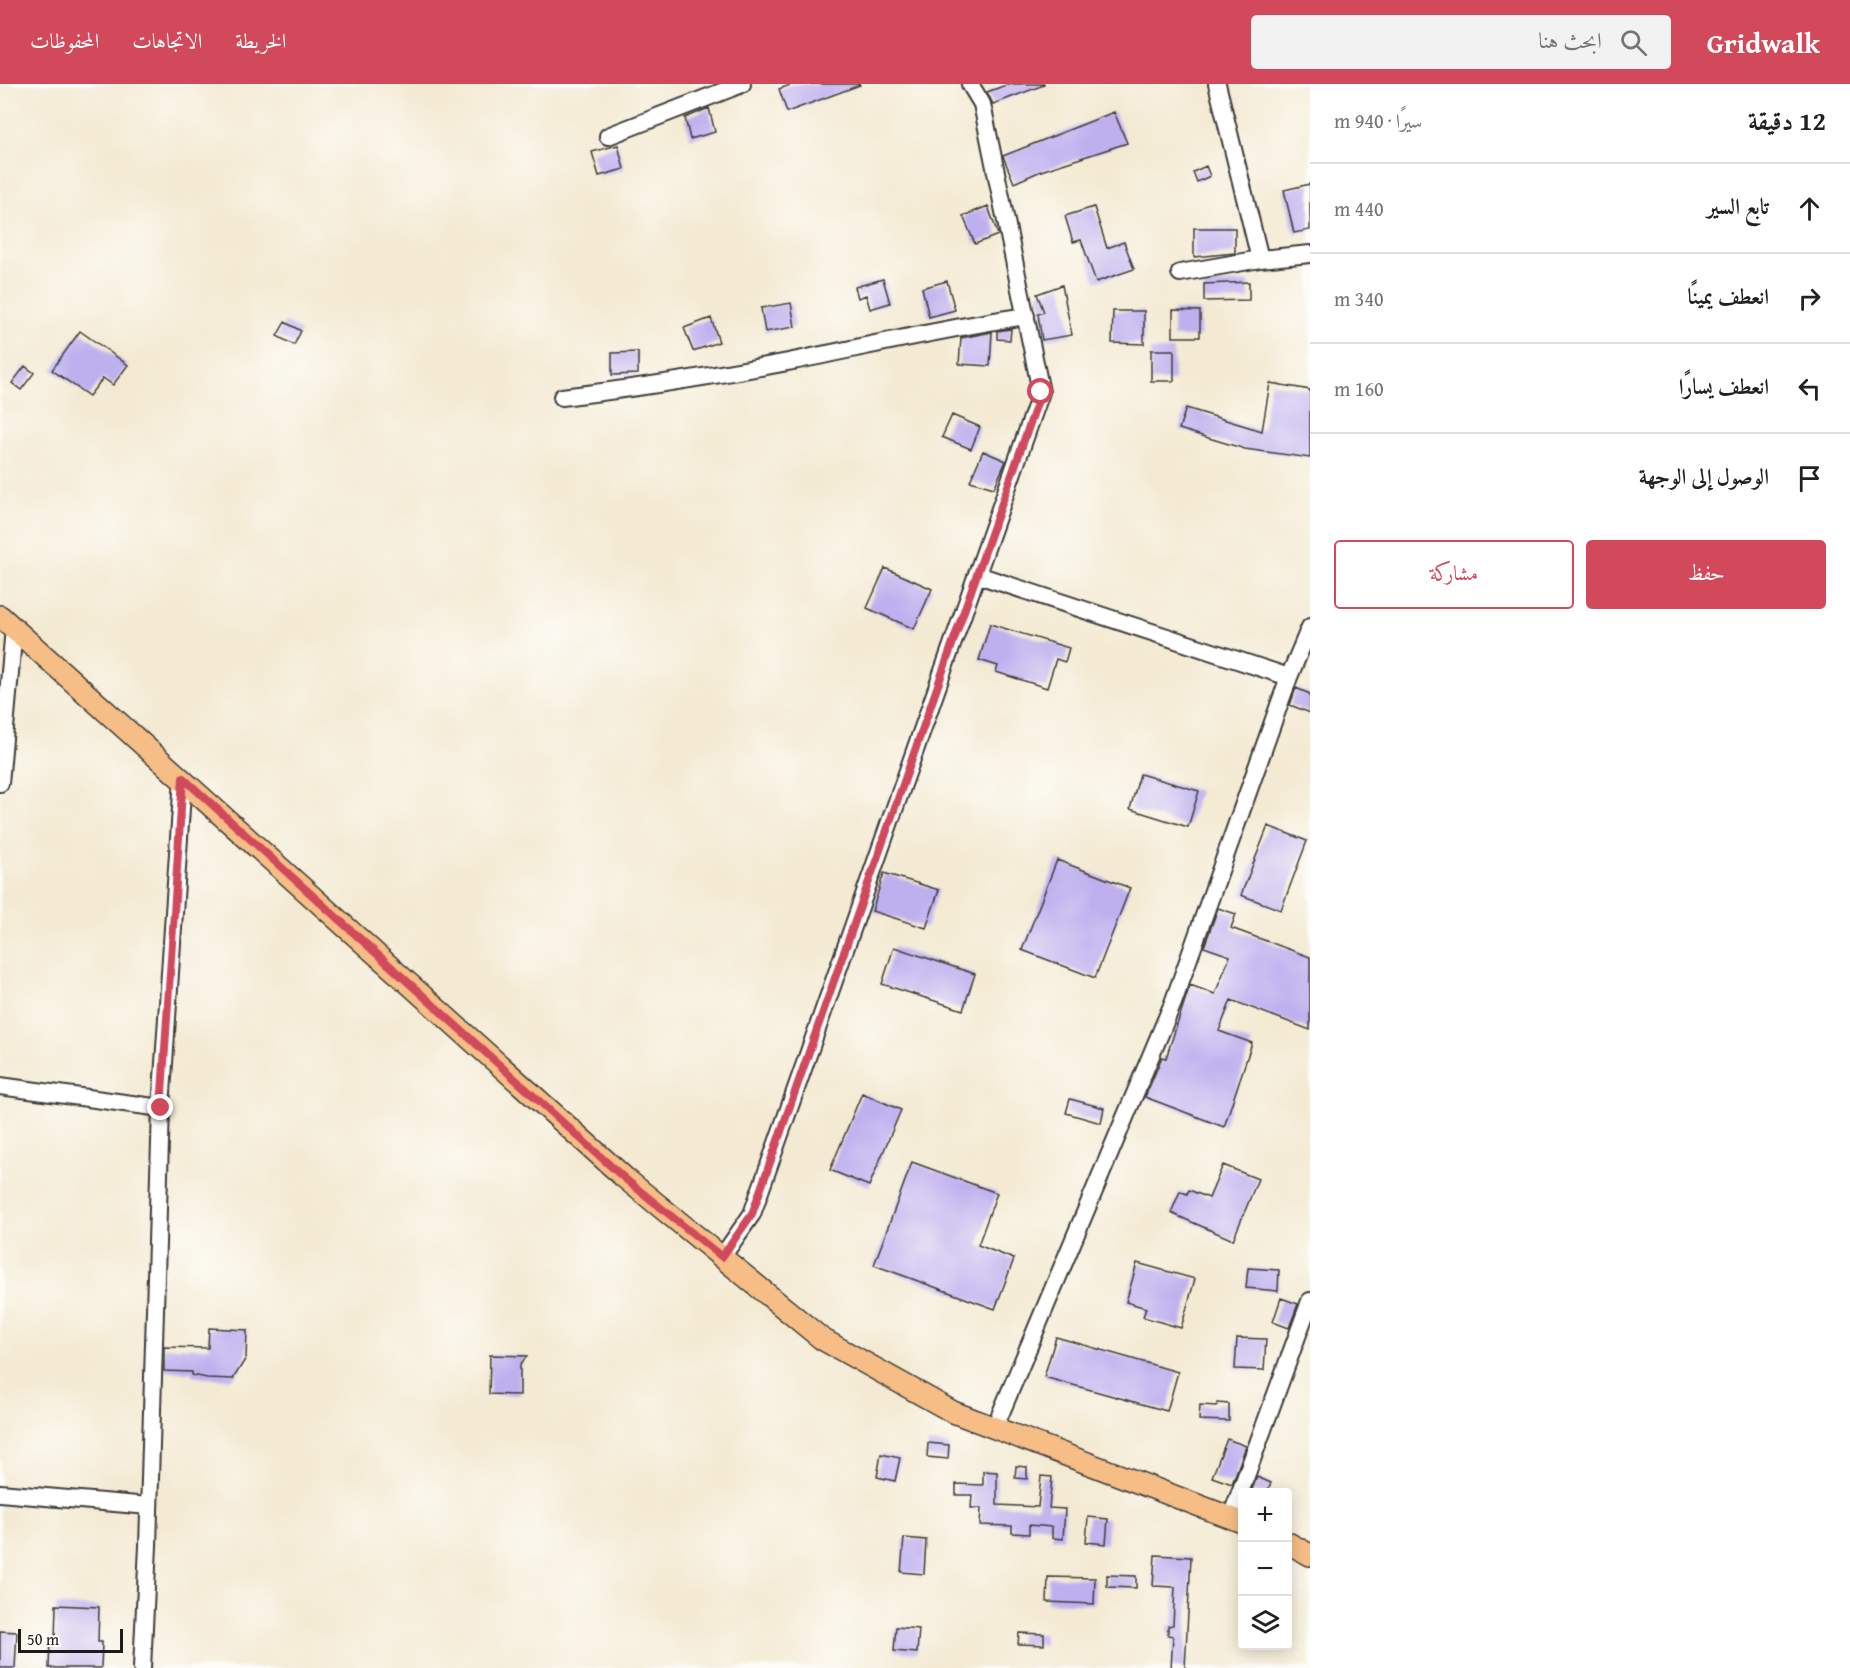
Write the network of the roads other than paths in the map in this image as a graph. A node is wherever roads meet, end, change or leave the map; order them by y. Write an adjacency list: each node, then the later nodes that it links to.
1 (742, 84): 4 (street)
2 (970, 84): 8 (street)
3 (1217, 84): 6 (street)
4 (608, 136)
5 (1310, 254): 6 (street)
6 (1260, 259): 7 (street)
7 (1180, 273)
8 (1026, 316): 9 (street); 10 (street)
9 (562, 397)
10 (978, 574): 13 (street); 18 (street)
11 (7, 622): 14 (main road); 15 (street)
12 (1310, 627): 13 (street)
13 (1289, 678): 20 (street)
14 (183, 778): 17 (street); 18 (main road)
15 (0, 783)
16 (0, 1086): 17 (street)
17 (161, 1108): 22 (street)
18 (722, 1257): 20 (main road)
19 (1310, 1301): 23 (street)
20 (995, 1427): 23 (main road)
21 (0, 1493): 22 (street)
22 (150, 1506): 26 (street)
23 (1237, 1519)
24 (1292, 1545): 25 (main road)
25 (1310, 1555)
26 (142, 1668)

